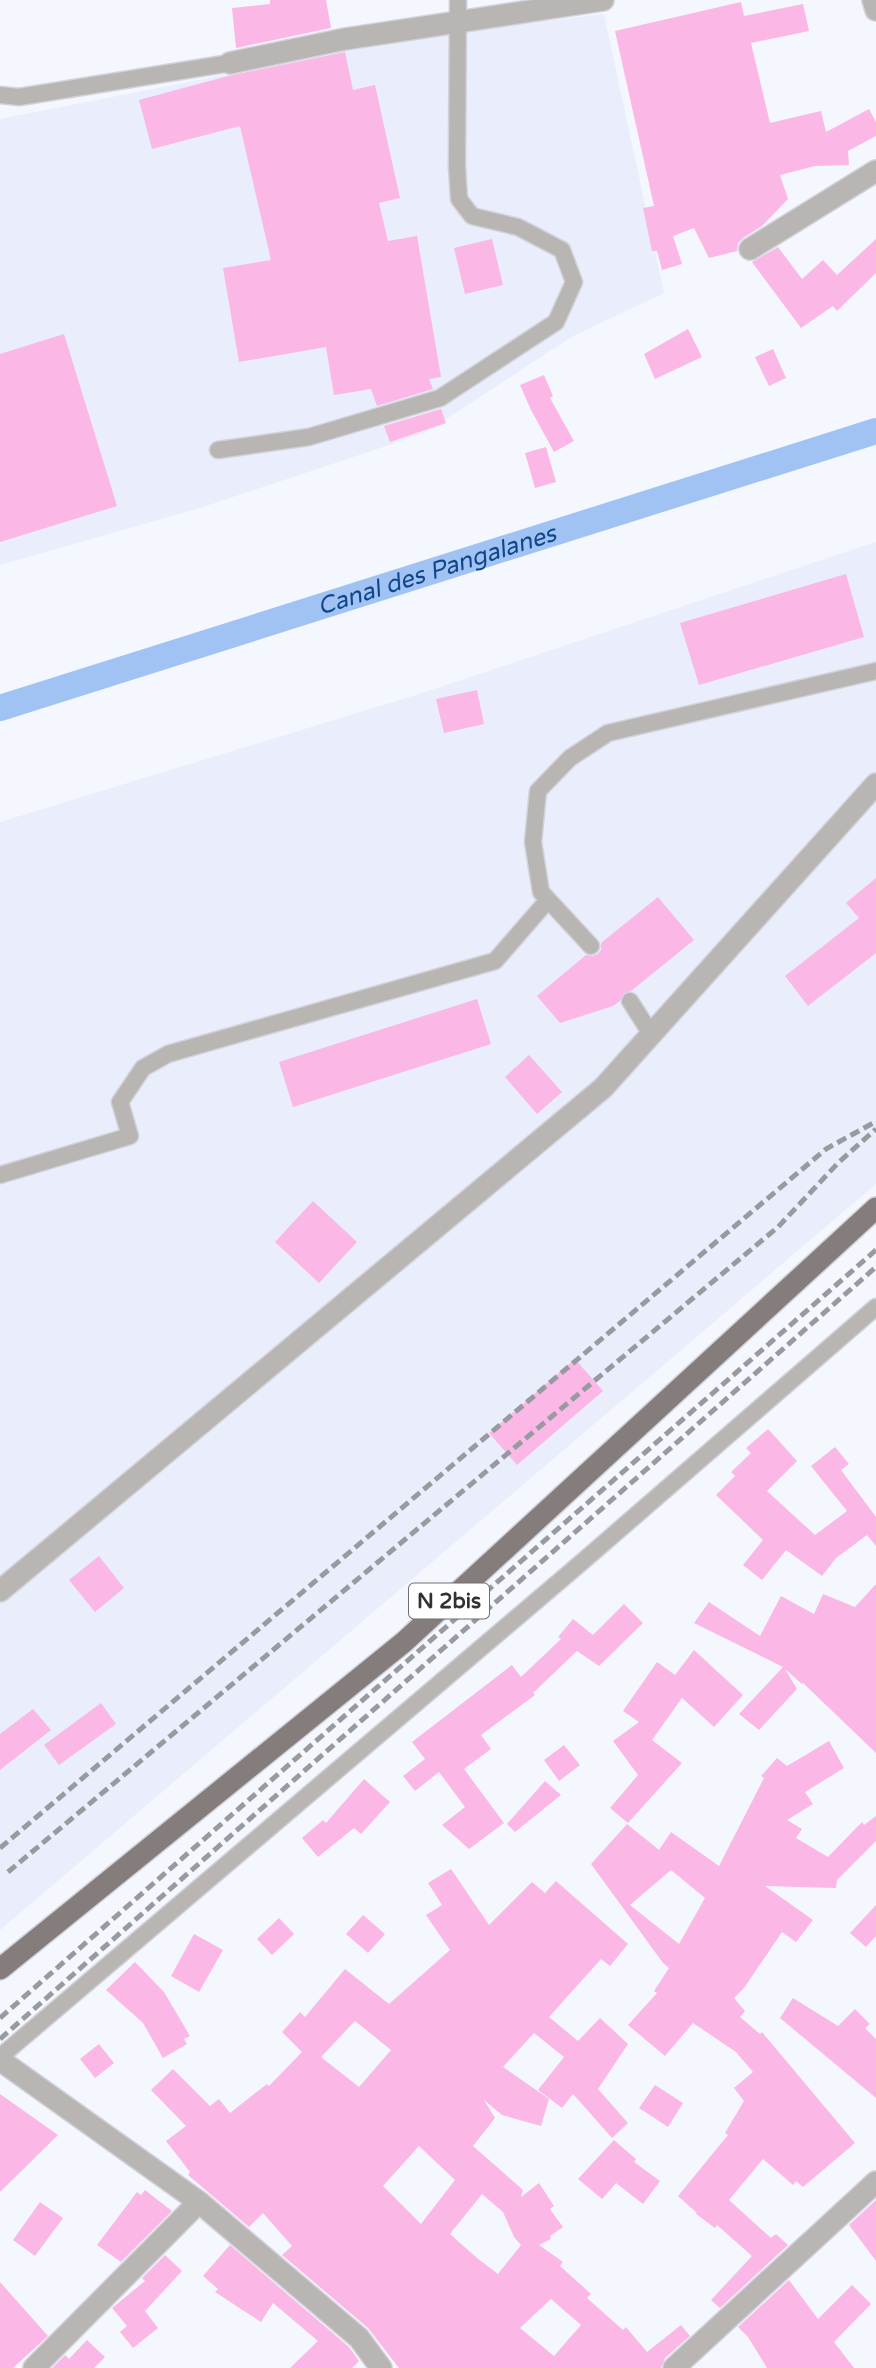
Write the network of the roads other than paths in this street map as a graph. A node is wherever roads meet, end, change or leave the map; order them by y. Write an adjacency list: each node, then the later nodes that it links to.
1 (603, 0): 4 (street)
2 (873, 0): 3 (street)
3 (876, 10)
4 (458, 11): 5 (street); 9 (lane)
5 (230, 63): 6 (lane)
6 (0, 95)
7 (876, 171): 8 (street)
8 (750, 249)
9 (218, 450)
10 (876, 671): 12 (lane)
11 (876, 784): 15 (street)
12 (548, 900): 13 (lane); 16 (lane)
13 (591, 946)
14 (630, 1002): 15 (lane)
15 (651, 1034): 19 (street)
16 (0, 1175)
17 (876, 1208): 20 (main road, N 2bis)
18 (876, 1307): 21 (lane)
19 (0, 1591)
20 (0, 1969)
21 (0, 2058): 23 (street)
22 (876, 2182): 26 (street)
23 (200, 2202): 24 (street); 25 (street)
24 (34, 2368)
25 (381, 2368)
26 (674, 2368)

